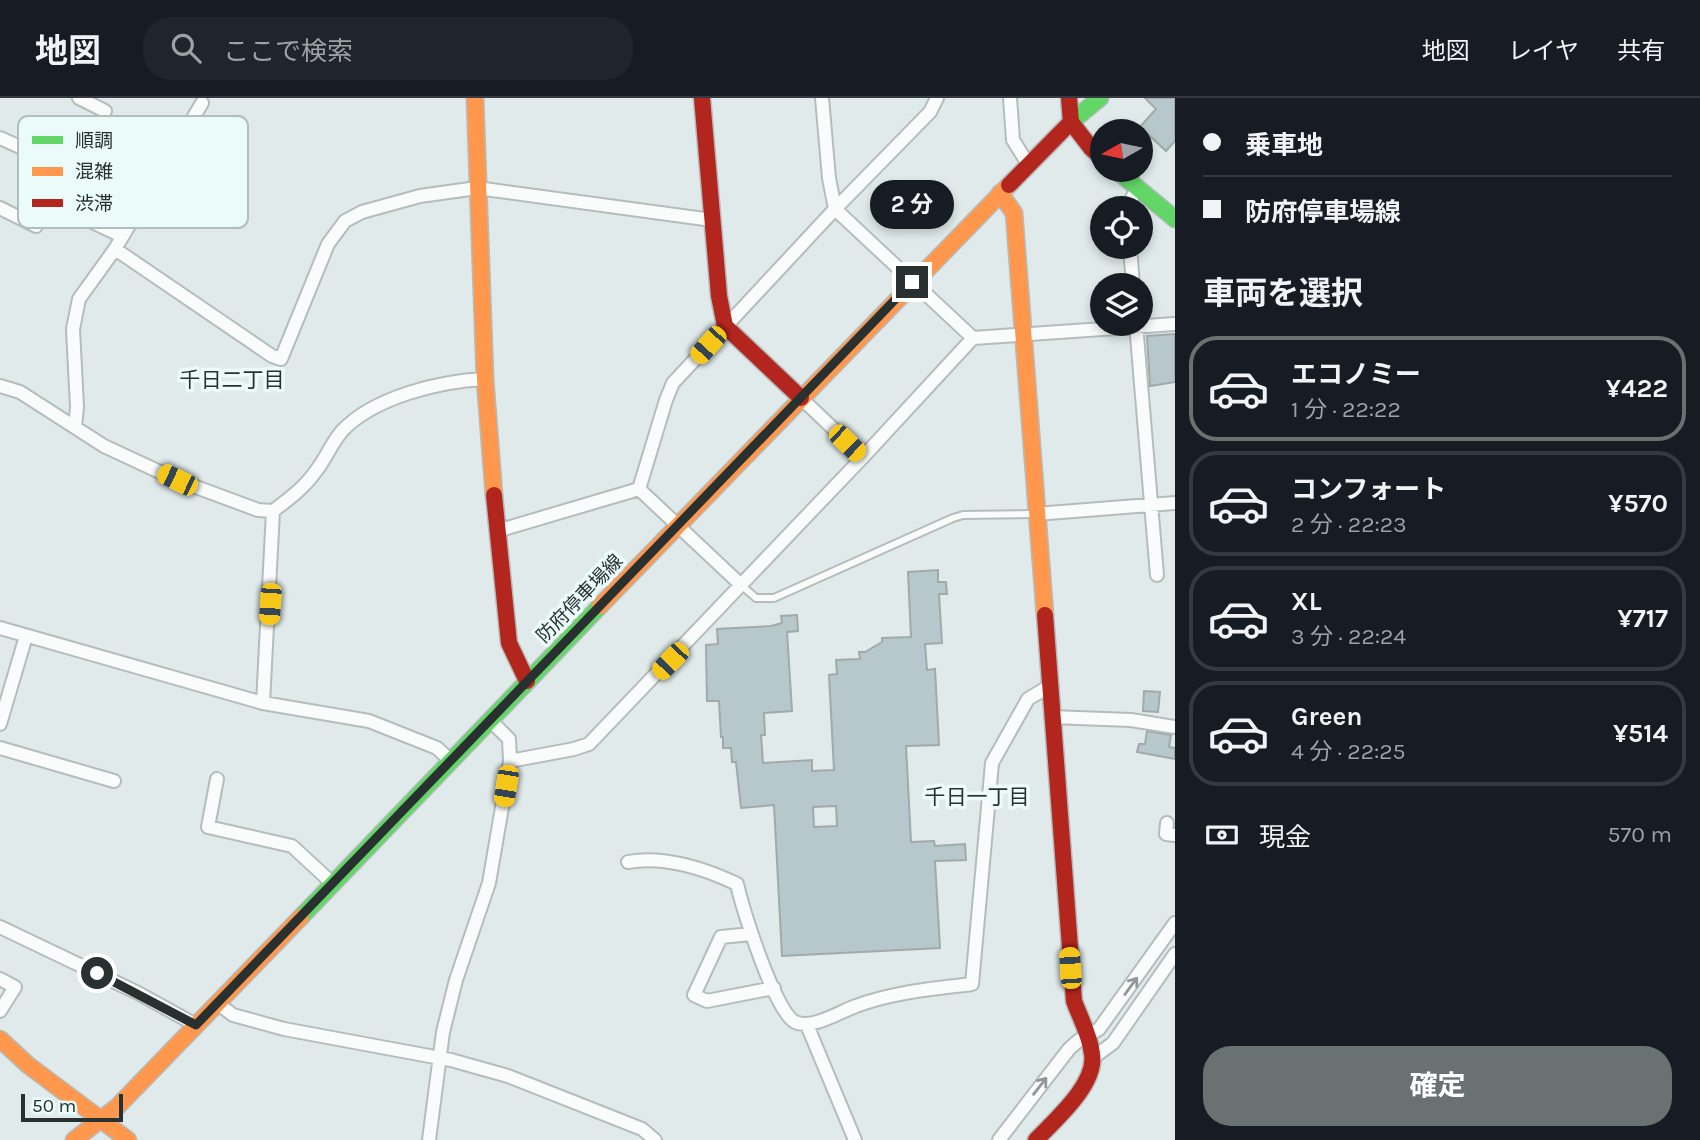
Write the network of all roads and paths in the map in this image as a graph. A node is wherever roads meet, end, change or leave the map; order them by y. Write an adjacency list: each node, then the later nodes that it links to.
1 (79, 98): 11 (street)
2 (475, 98): 19 (street)
3 (702, 98): 27 (street)
4 (822, 98): 24 (street)
5 (937, 98): 24 (street)
6 (1010, 98): 17 (street)
7 (1069, 98): 13 (street)
8 (1083, 98): 13 (street)
9 (1100, 98): 13 (street)
10 (202, 103): 12 (street)
11 (105, 111)
12 (195, 116)
13 (1071, 122): 16 (street); 17 (street, 防府停車場線)
14 (0, 138): 15 (street)
15 (18, 146)
16 (1090, 147)
17 (1028, 164): 21 (street, 防府停車場線)
18 (1131, 182): 20 (street)
19 (477, 188): 27 (street); 31 (street); 40 (street)
20 (1138, 188): 22 (street); 26 (street)
21 (999, 193): 32 (street, 防府停車場線); 37 (street)
22 (1134, 196)
23 (0, 208): 25 (street)
24 (835, 209): 32 (street); 35 (street)
25 (18, 217)
26 (1175, 219)
27 (712, 220): 35 (street)
28 (106, 228): 30 (street)
29 (127, 228): 30 (street)
30 (122, 236): 31 (street)
31 (115, 249): 43 (street)
32 (912, 282): 39 (street); 42 (street, 防府停車場線)
33 (1175, 324): 34 (street)
34 (1153, 325)
35 (725, 326): 42 (street); 45 (street)
36 (1090, 329): 37 (street)
37 (1022, 334): 39 (street); 49 (street)
38 (1137, 336): 47 (street)
39 (973, 338): 44 (street)
40 (485, 379): 48 (street); 51 (street)
41 (0, 386): 43 (street)
42 (801, 397): 44 (street); 50 (street, 防府停車場線)
43 (75, 427): 48 (street)
44 (863, 457): 53 (street)
45 (639, 489): 50 (street); 51 (street)
46 (1175, 503): 47 (street)
47 (1152, 505): 49 (street); 52 (street)
48 (273, 511): 58 (street)
49 (1036, 514): 53 (lane); 57 (street)
50 (677, 525): 53 (street); 56 (street, 防府停車場線)
51 (497, 531): 56 (street)
52 (1157, 575)
53 (740, 584): 65 (street)
54 (0, 628): 55 (street)
55 (26, 636): 58 (street); 61 (street)
56 (527, 681): 60 (street, 防府停車場線)
57 (1048, 687): 59 (street); 83 (street)
58 (263, 703): 64 (street)
59 (1051, 717): 62 (street); 84 (street)
60 (490, 720): 64 (street, 防府停車場線); 65 (street)
61 (0, 724)
62 (1175, 727)
63 (0, 748): 67 (street)
64 (451, 761): 71 (street, 防府停車場線)
65 (510, 761): 87 (street)
66 (217, 779): 71 (street)
67 (114, 781)
68 (1167, 823): 69 (street)
69 (1175, 835)
70 (628, 862): 74 (street)
71 (332, 883): 80 (street, 防府停車場線)
72 (1175, 923): 76 (street)
73 (0, 927): 82 (street)
74 (751, 934): 79 (street); 79 (street)
75 (1175, 954): 77 (street)
76 (1151, 957): 77 (street); 84 (street, one-way to 76)
77 (1170, 970): 86 (street)
78 (0, 979): 81 (street)
79 (774, 988): 83 (street)
80 (217, 1003): 82 (street, 防府停車場線); 87 (street)
81 (0, 1011)
82 (196, 1025): 88 (street, 防府停車場線)
83 (807, 1025): 94 (street)
84 (1087, 1037): 86 (street); 95 (street, one-way to 84)
85 (0, 1039): 88 (street)
86 (1094, 1057): 96 (street)
87 (439, 1059): 92 (street); 93 (street)
88 (102, 1122): 89 (street, 防府停車場線); 90 (street); 91 (street)
89 (74, 1140)
90 (98, 1140)
91 (128, 1140)
92 (429, 1140)
93 (656, 1140)
94 (855, 1140)
95 (999, 1140)
96 (1036, 1140)

